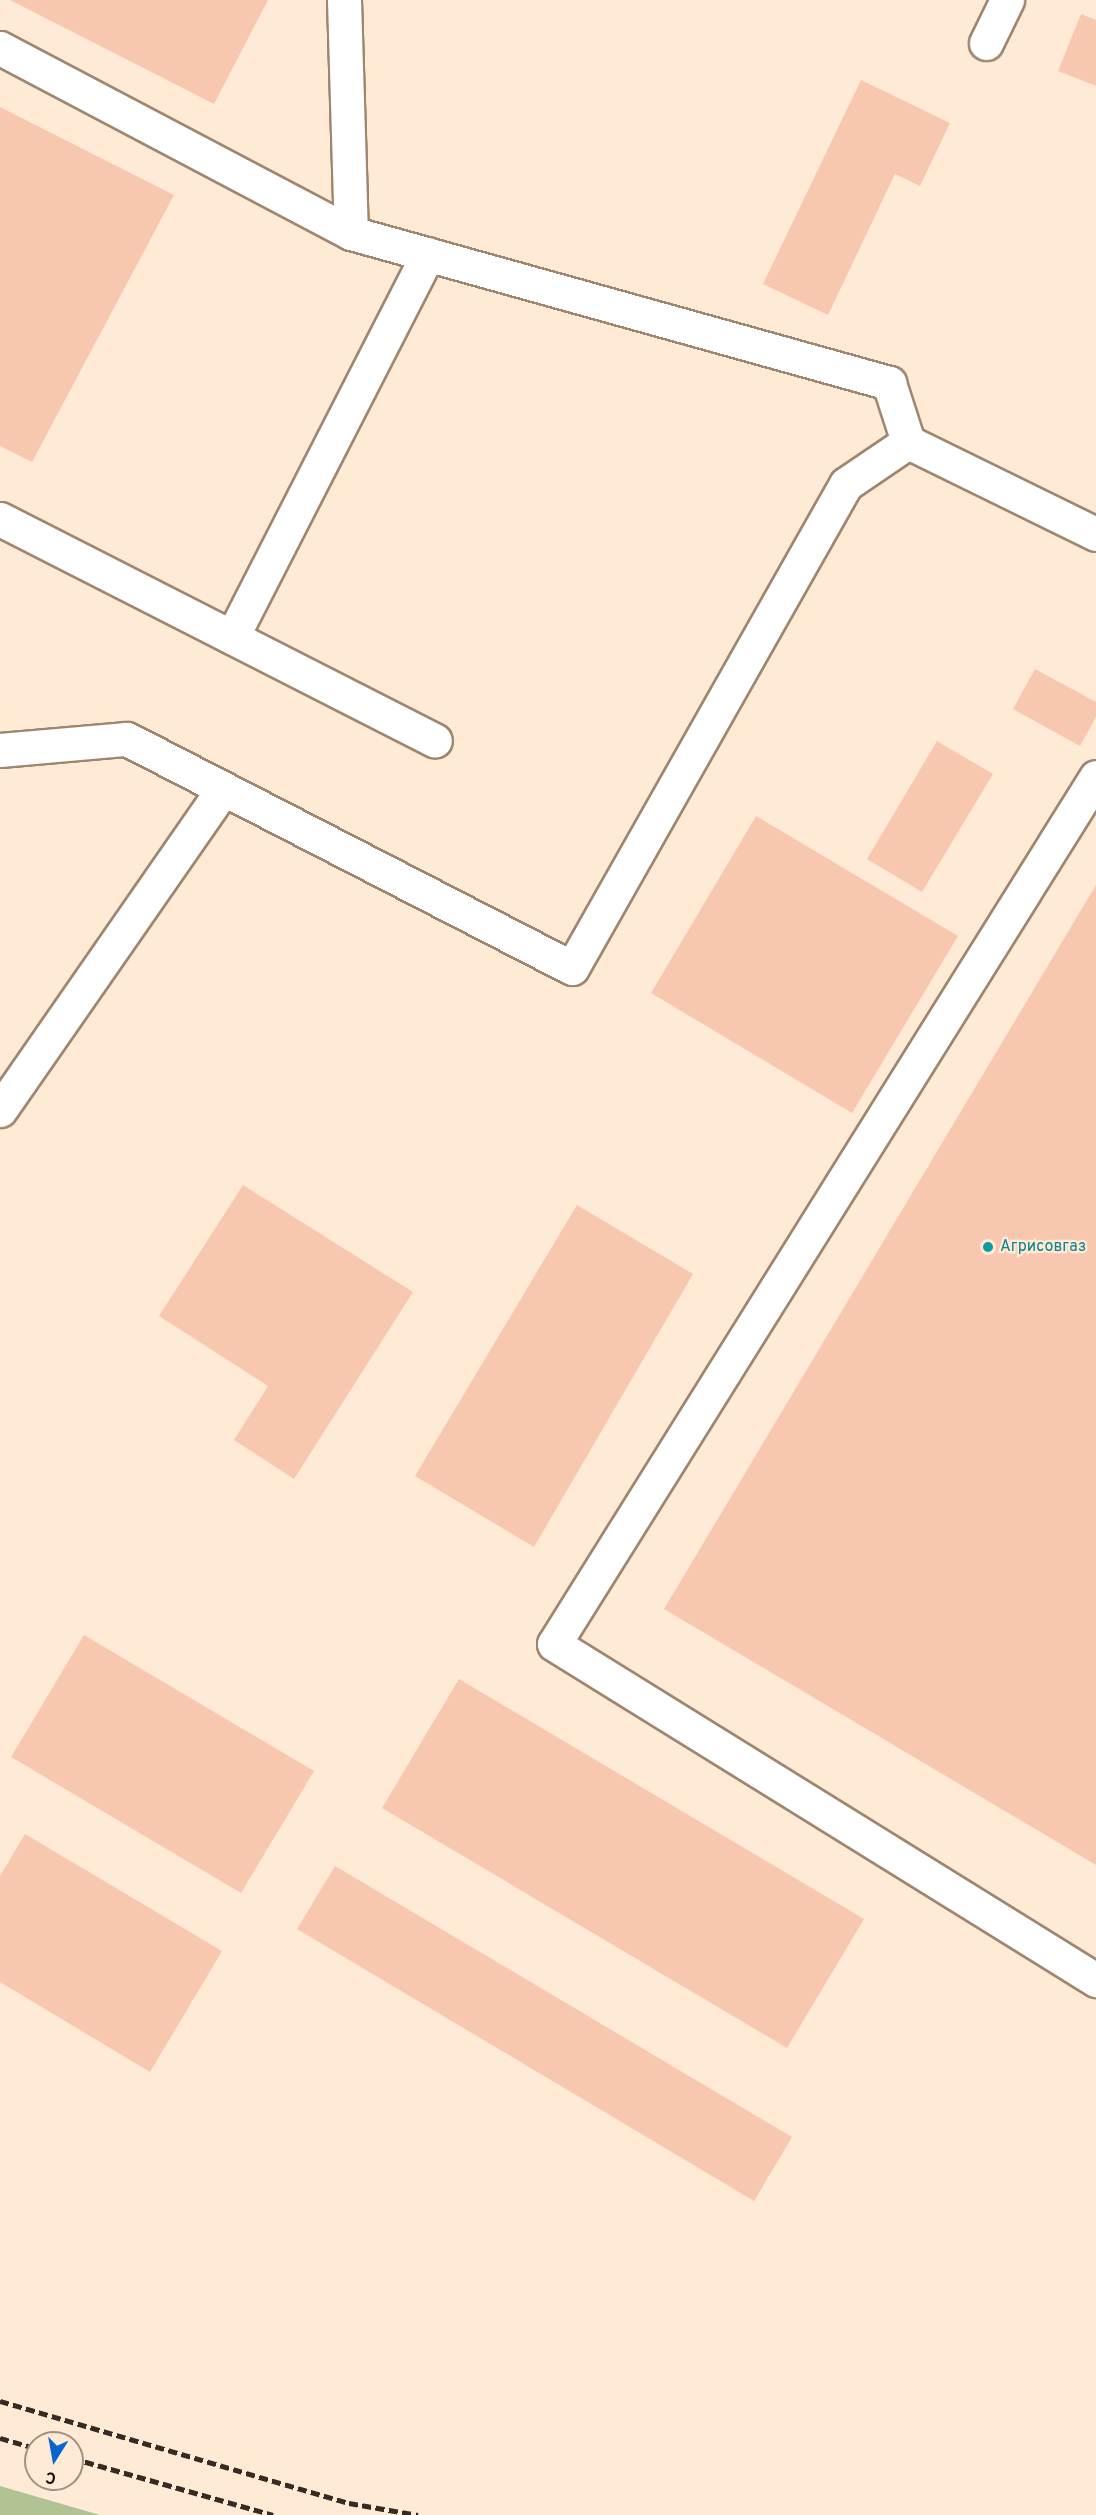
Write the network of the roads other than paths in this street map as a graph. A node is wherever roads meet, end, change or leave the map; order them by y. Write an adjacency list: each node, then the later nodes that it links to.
1 (344, 0): 5 (street)
2 (1007, 0): 3 (street)
3 (986, 43)
4 (0, 48): 5 (street)
5 (351, 233): 6 (street)
6 (428, 254): 7 (street); 10 (street)
7 (909, 442): 9 (street); 14 (street)
8 (0, 519): 10 (street)
9 (1096, 534)
10 (232, 637): 11 (street)
11 (435, 741)
12 (0, 750): 14 (street)
13 (1096, 778): 16 (street)
14 (222, 790): 15 (street)
15 (0, 1110)
16 (1096, 1980)

